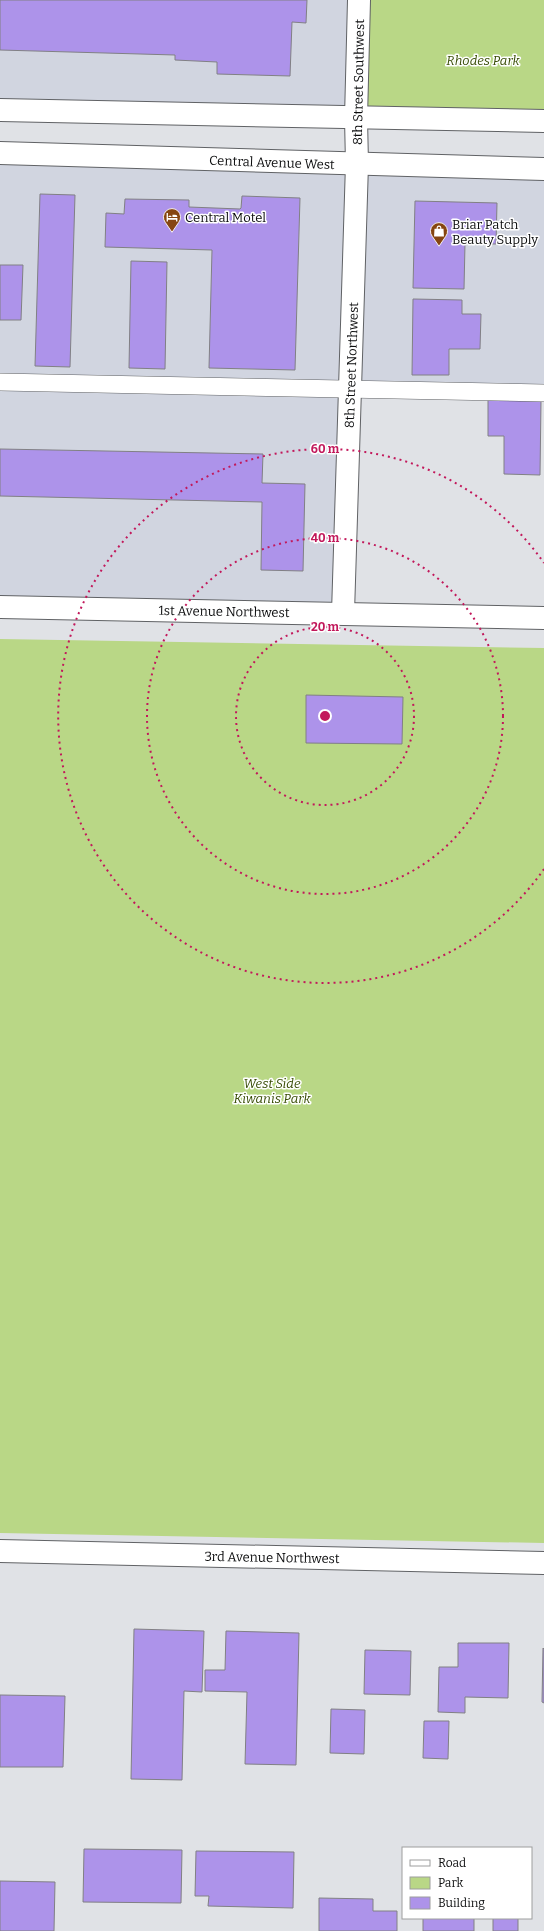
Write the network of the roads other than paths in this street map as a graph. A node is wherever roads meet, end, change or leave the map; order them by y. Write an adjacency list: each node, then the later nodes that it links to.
1 (359, 0): 3 (main road, 8th Street Southwest)
2 (0, 110): 3 (main road)
3 (356, 118): 4 (main road); 6 (main road, 8th Street Southwest)
4 (544, 121)
5 (0, 153): 6 (main road, Central Avenue West)
6 (357, 164): 7 (main road, Central Avenue West); 9 (main road, 8th Street Northwest)
7 (544, 169)
8 (0, 382): 9 (lane)
9 (350, 390): 10 (lane); 12 (main road, 8th Street Northwest)
10 (544, 393)
11 (0, 607): 12 (main road, 1st Avenue Northwest)
12 (343, 613): 13 (main road, 1st Avenue Northwest)
13 (544, 618)
14 (0, 1552): 15 (main road, 3rd Avenue Northwest)
15 (544, 1562)

